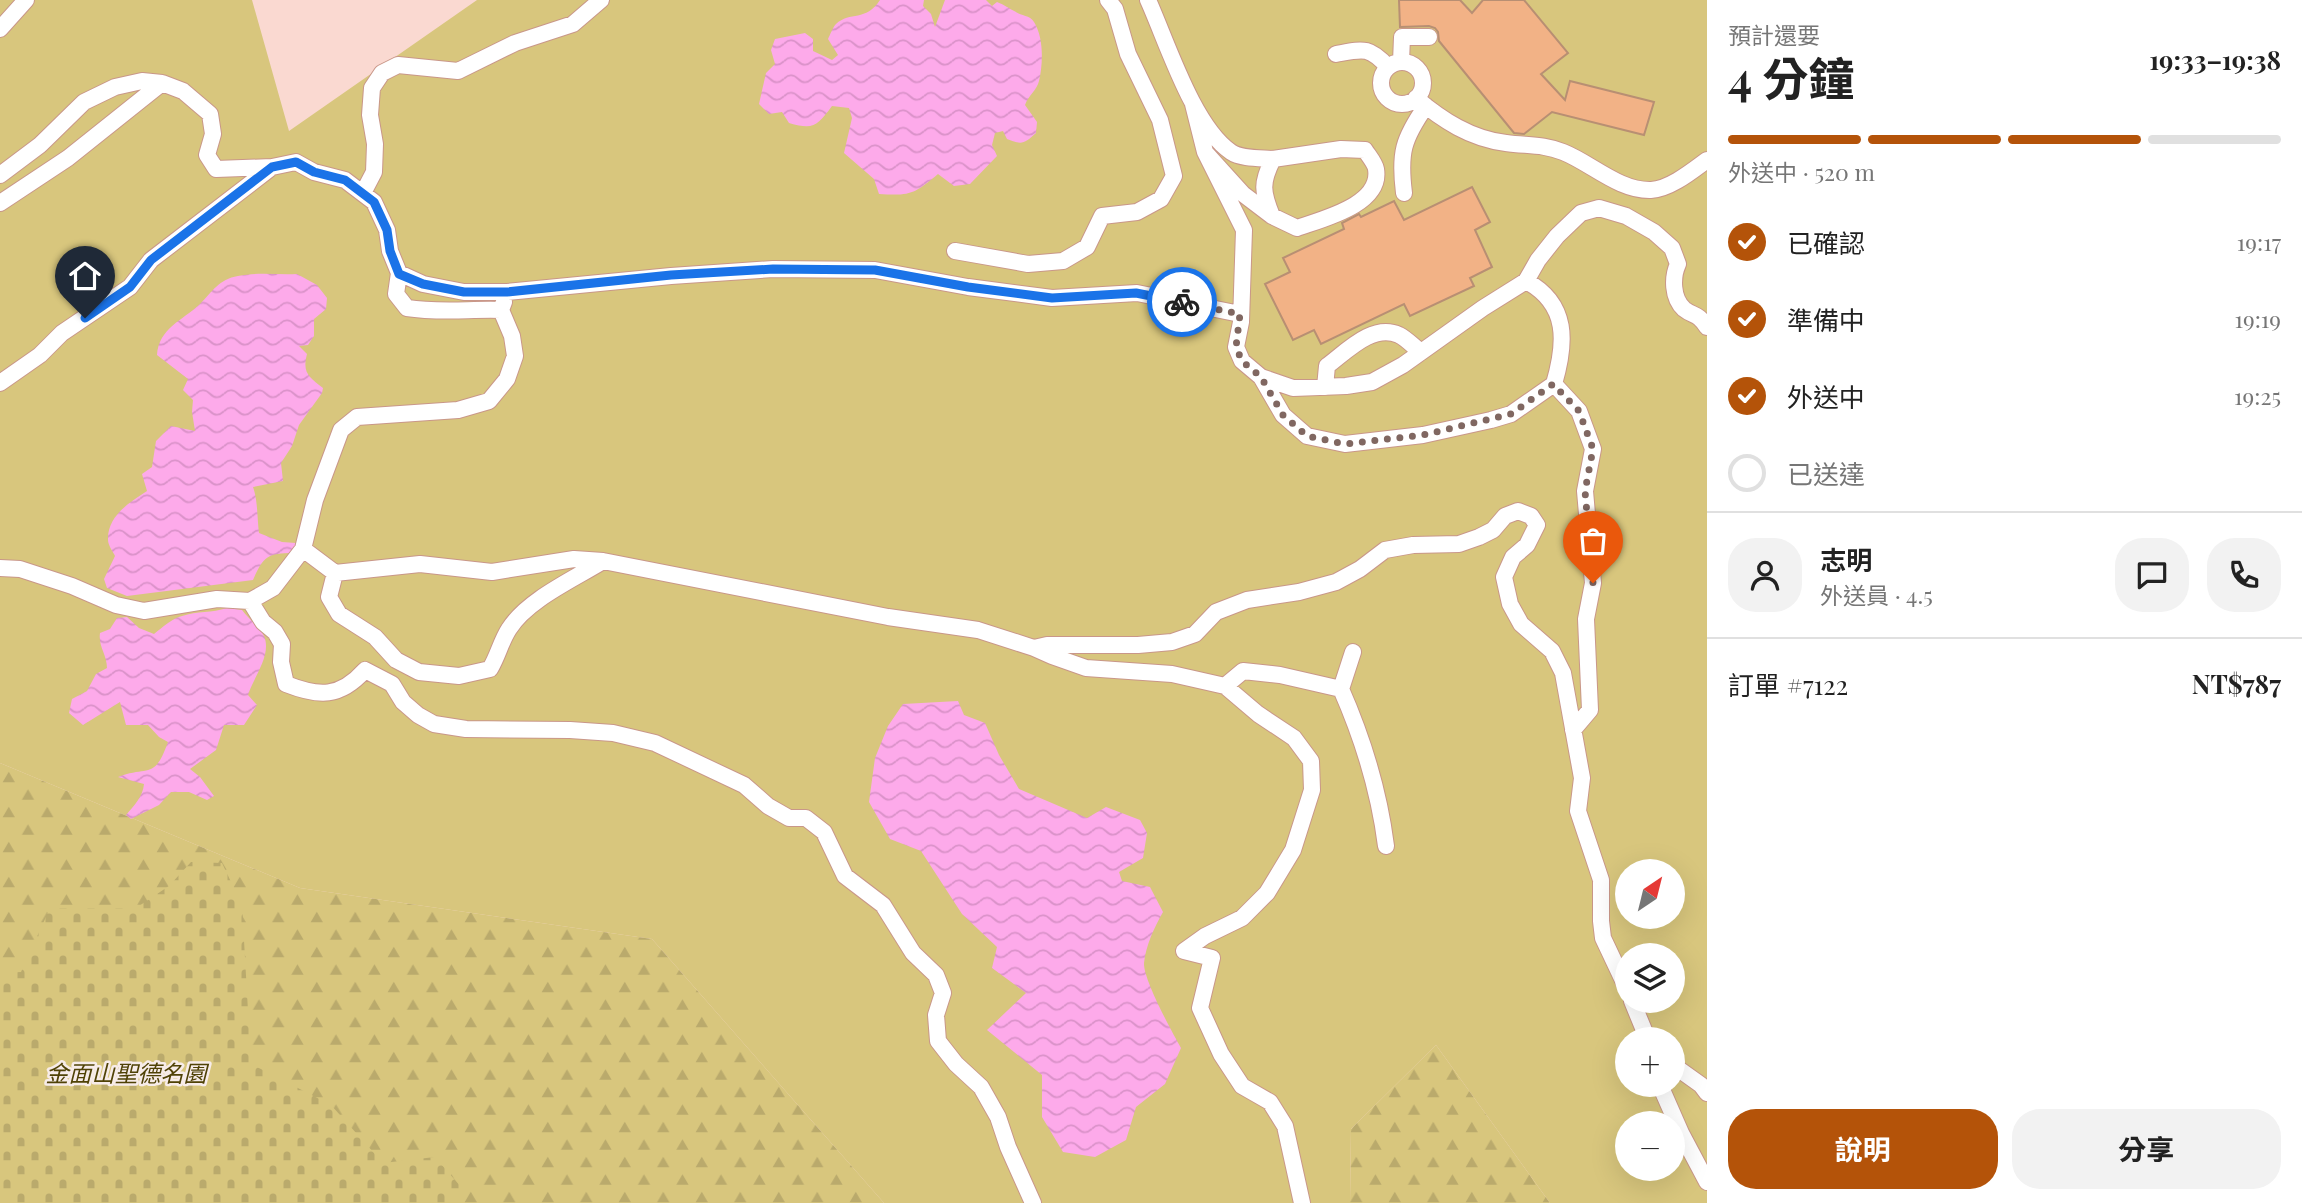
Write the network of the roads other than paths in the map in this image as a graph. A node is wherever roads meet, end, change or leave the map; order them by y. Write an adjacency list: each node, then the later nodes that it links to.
1 (26, 0): 5 (street)
2 (601, 0): 18 (street)
3 (1108, 0): 21 (street)
4 (1148, 0): 11 (street)
5 (0, 29)
6 (1429, 37): 8 (street)
7 (1336, 54): 8 (street)
8 (1394, 65): 10 (street); 10 (street)
9 (162, 83): 15 (street); 16 (street); 19 (street)
10 (1421, 102): 14 (street); 17 (street)
11 (1193, 104): 12 (street); 13 (street)
12 (1206, 152): 20 (street); 26 (street)
13 (1273, 159): 20 (street); 20 (street)
14 (1707, 160)
15 (272, 167): 18 (street); 30 (street)
16 (0, 174)
17 (1404, 193)
18 (363, 194): 22 (street)
19 (0, 203)
20 (1272, 216)
21 (955, 251)
22 (399, 274): 24 (street); 25 (street)
23 (1526, 281): 27 (street); 28 (street); 31 (street)
24 (507, 292): 25 (street); 26 (street)
25 (502, 310): 33 (street)
26 (1240, 314): 29 (street)
27 (1707, 327)
28 (1421, 352): 32 (street); 32 (street)
29 (1261, 377): 31 (street); 32 (street)
30 (0, 383)
31 (1553, 384): 42 (street)
32 (1325, 387)
33 (303, 549): 36 (street); 37 (street)
34 (603, 561): 36 (street); 36 (street); 38 (street)
35 (0, 568): 37 (street)
36 (335, 573)
37 (250, 601): 49 (street)
38 (1034, 648): 40 (street); 42 (street)
39 (1353, 652): 41 (street)
40 (1225, 686): 41 (street); 50 (street)
41 (1341, 688): 43 (street)
42 (1573, 730): 44 (street)
43 (1386, 846)
44 (1615, 962)
45 (1685, 1074): 46 (street)
46 (1707, 1093)
47 (1665, 1097): 48 (street)
48 (1707, 1182)
49 (1033, 1203)
50 (1302, 1203)

